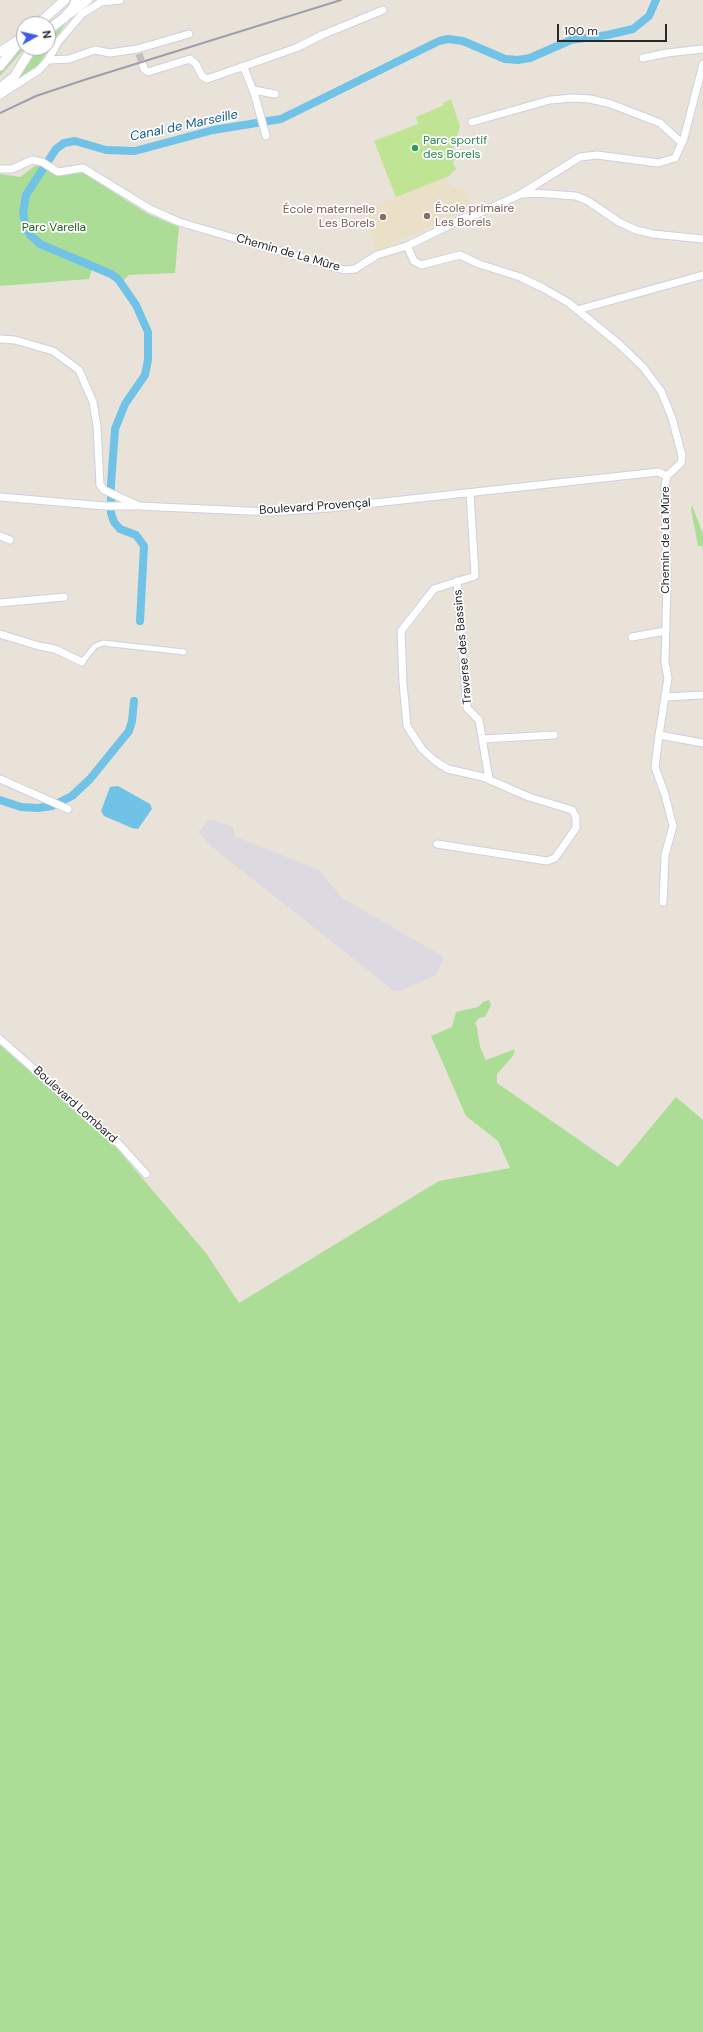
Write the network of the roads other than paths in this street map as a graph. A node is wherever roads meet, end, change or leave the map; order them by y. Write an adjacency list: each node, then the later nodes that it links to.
1 (72, 0): 5 (street)
2 (76, 0): 8 (main road)
3 (88, 0): 8 (street)
4 (120, 0): 18 (street)
5 (64, 2): 7 (main road)
6 (383, 10): 22 (street)
7 (47, 16)
8 (65, 17): 9 (main road)
9 (56, 24)
10 (189, 34): 18 (street)
11 (16, 41): 14 (main road)
12 (16, 46): 21 (main road)
13 (703, 49): 17 (street)
14 (0, 52)
15 (24, 56): 23 (main road)
16 (27, 56): 24 (main road)
17 (643, 58)
18 (48, 60): 27 (street)
19 (703, 64): 30 (street)
20 (143, 65): 22 (street)
21 (0, 66)
22 (240, 68): 25 (street)
23 (0, 82)
24 (0, 88)
25 (253, 90): 26 (street); 29 (street)
26 (275, 94)
27 (0, 96)
28 (472, 122): 30 (street)
29 (266, 136)
30 (682, 143): 32 (street)
31 (0, 168): 34 (street, Chemin de La Mûre)
32 (519, 195): 33 (street); 34 (street)
33 (703, 239)
34 (407, 246): 36 (street, Chemin de La Mûre)
35 (703, 274): 36 (street)
36 (577, 310): 38 (street, Chemin de La Mûre)
37 (0, 339): 41 (street, Boulevard Provençal)
38 (667, 476): 39 (street, Boulevard Provençal); 47 (street, Chemin de La Mûre)
39 (470, 493): 41 (street, Boulevard Provençal); 44 (street)
40 (0, 497): 41 (street)
41 (139, 506)
42 (0, 536): 43 (street)
43 (10, 540)
44 (457, 581): 56 (street, Traverse des Bassins); 59 (street)
45 (64, 597): 46 (street)
46 (0, 603)
47 (665, 631): 49 (street); 53 (street, Chemin de La Mûre)
48 (0, 634): 51 (street)
49 (632, 637)
50 (184, 652): 51 (street)
51 (82, 662)
52 (703, 695): 53 (street)
53 (665, 697): 55 (street, Chemin de La Mûre)
54 (554, 734): 56 (street)
55 (659, 735): 57 (street); 62 (street, Chemin de La Mûre)
56 (482, 738): 59 (street, Traverse des Bassins)
57 (703, 743)
58 (0, 778): 60 (street)
59 (490, 779): 61 (street)
60 (68, 809)
61 (437, 844)
62 (663, 902)
63 (0, 1039): 64 (street, Boulevard Lombard)
64 (146, 1174)

